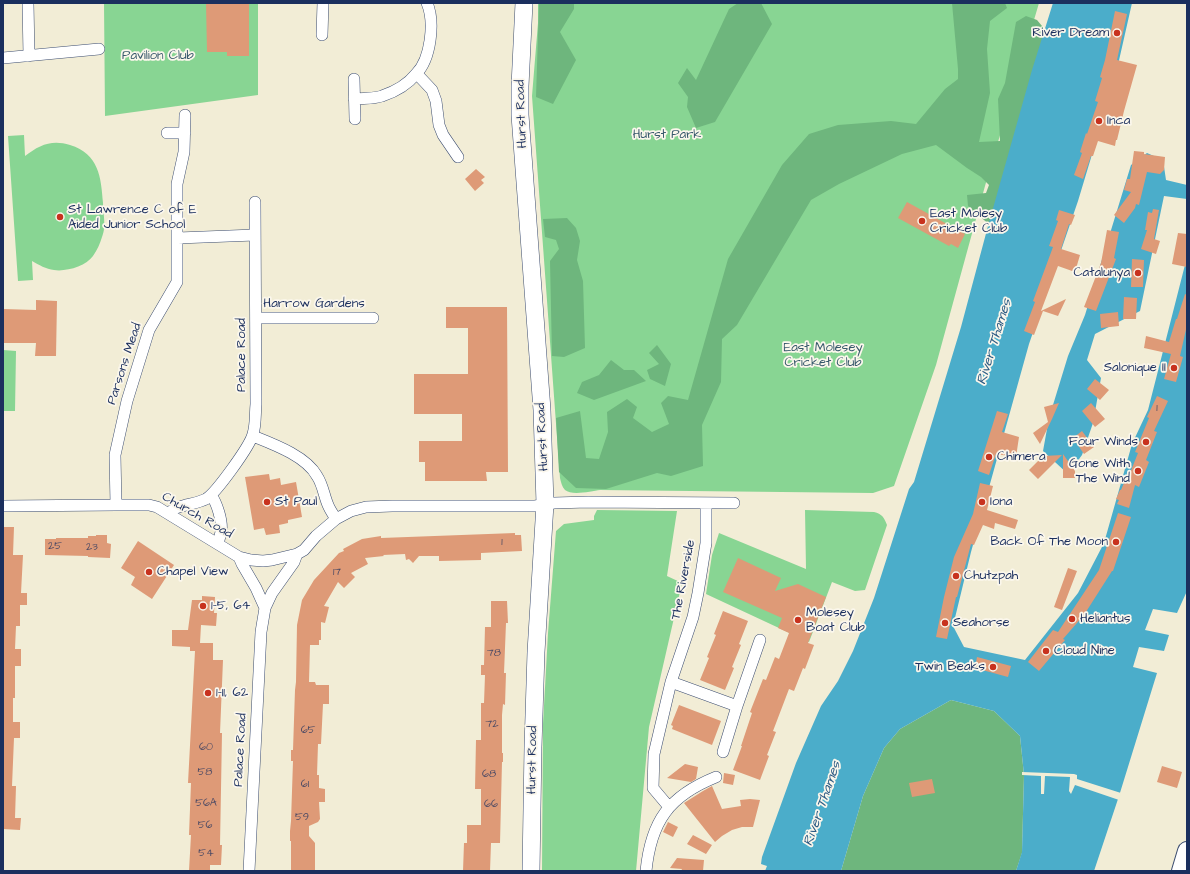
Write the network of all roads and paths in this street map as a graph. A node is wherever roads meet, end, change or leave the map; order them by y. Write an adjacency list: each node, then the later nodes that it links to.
1 (28, 3): 7 (street)
2 (323, 3): 5 (street)
3 (427, 3): 9 (street)
4 (524, 3): 26 (main road, Hurst Road)
5 (322, 35)
6 (99, 49): 7 (street)
7 (29, 56): 8 (street)
8 (3, 58)
9 (417, 74): 11 (street); 16 (street)
10 (354, 79): 11 (street)
11 (354, 99): 13 (street)
12 (185, 115): 15 (street, Parsons Mead)
13 (355, 119)
14 (167, 133): 15 (street)
15 (185, 133): 19 (street, Parsons Mead)
16 (458, 156)
17 (255, 202): 18 (street, Palace Road)
18 (255, 235): 19 (street); 20 (street, Palace Road)
19 (178, 238): 27 (street, Parsons Mead)
20 (256, 318): 21 (street, Harrow Gardens); 22 (street, Palace Road)
21 (373, 318)
22 (253, 436): 23 (street, Palace Road); 30 (street)
23 (211, 495): 29 (street, Palace Road); 31 (street)
24 (706, 503): 25 (street, Church Road); 26 (street, Church Road); 36 (street, The Riverside)
25 (734, 503)
26 (545, 504): 30 (street, Church Road); 43 (main road, Hurst Road)
27 (116, 505): 28 (street, Church Road); 29 (street, Church Road)
28 (3, 506)
29 (168, 513): 31 (street, Church Road)
30 (336, 519): 32 (street, Church Road)
31 (218, 544): 33 (street, Church Road)
32 (297, 554): 33 (street, Church Road); 34 (street, Palace Road)
33 (239, 556): 34 (street)
34 (265, 608): 42 (street, Palace Road)
35 (760, 640): 37 (street)
36 (671, 682): 37 (street); 40 (street, The Riverside)
37 (737, 706): 38 (street)
38 (723, 752)
39 (716, 777): 40 (street)
40 (669, 807): 44 (street)
41 (1187, 851): 45 (highway)
42 (249, 871)
43 (531, 871)
44 (646, 871)
45 (1181, 871)

